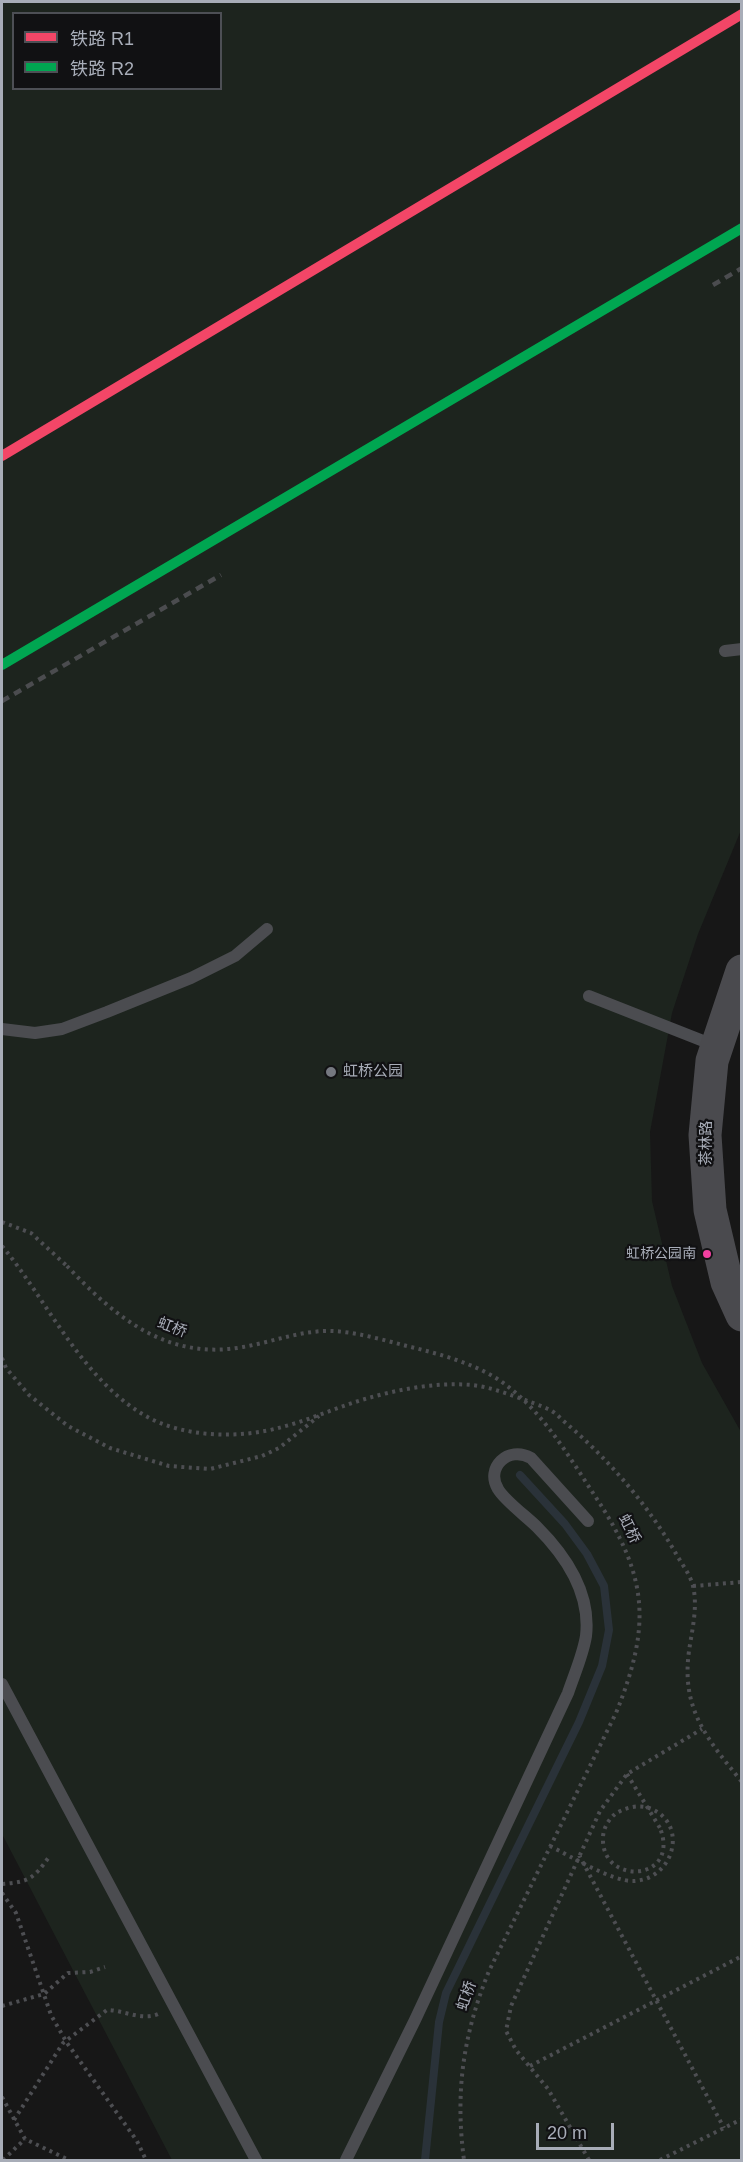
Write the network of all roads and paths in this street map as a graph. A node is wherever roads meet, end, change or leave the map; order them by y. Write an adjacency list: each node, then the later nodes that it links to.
1 (741, 649): 2 (lane)
2 (725, 651)
3 (267, 929): 6 (lane)
4 (741, 971): 7 (street, 茶林路)
5 (589, 996): 7 (lane)
6 (2, 1029)
7 (717, 1047): 10 (street, 茶林路)
8 (2, 1222): 21 (path, 虹桥, bridge)
9 (2, 1246): 13 (path)
10 (741, 1315)
11 (2, 1358): 12 (path)
12 (4, 1370): 13 (path)
13 (322, 1413): 16 (path)
14 (588, 1521): 43 (lane)
15 (741, 1582): 16 (path)
16 (693, 1586): 18 (path)
17 (2, 1684): 31 (lane)
18 (702, 1729): 19 (path); 20 (path)
19 (627, 1774): 21 (path, bridge); 22 (path)
20 (741, 1782)
21 (550, 1846): 44 (path, 虹桥, bridge)
22 (579, 1855): 29 (path); 33 (path)
23 (49, 1857): 24 (path)
24 (2, 1884)
25 (2, 1893): 28 (path)
26 (741, 1956): 29 (path)
27 (105, 1967): 28 (path)
28 (44, 1994): 30 (path); 32 (path)
29 (656, 2000): 33 (path); 37 (path)
30 (2, 2006)
31 (173, 2007): 32 (path); 42 (lane)
32 (66, 2041): 36 (path); 41 (path)
33 (530, 2066): 45 (path)
34 (2, 2097): 36 (path)
35 (741, 2119): 37 (path)
36 (14, 2120): 38 (path)
37 (724, 2128): 46 (path)
38 (25, 2139): 39 (path); 40 (path)
39 (3, 2160)
40 (69, 2160)
41 (146, 2160)
42 (256, 2160)
43 (346, 2160)
44 (464, 2160)
45 (589, 2160)
46 (660, 2160)

